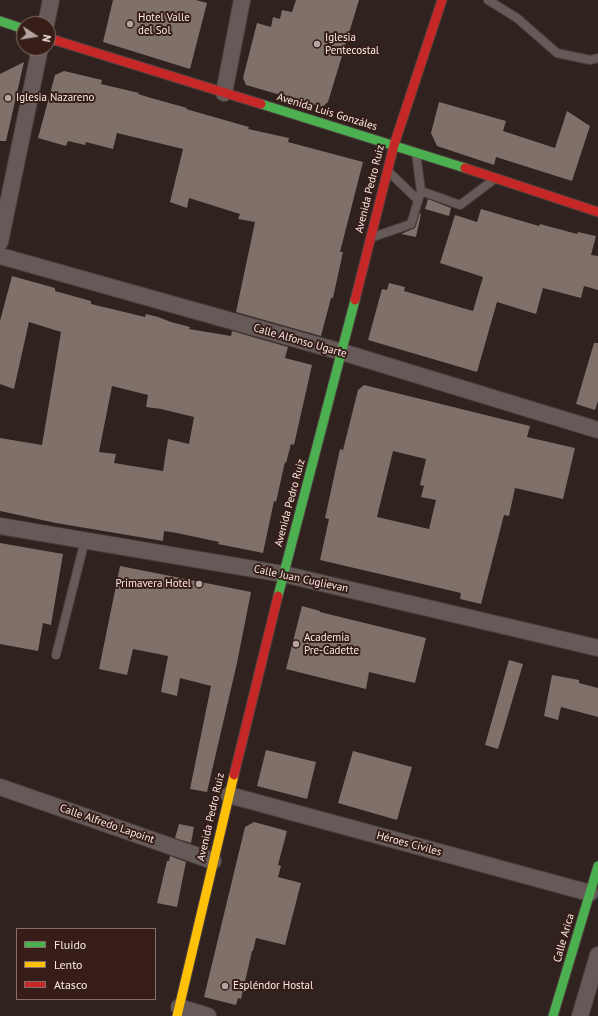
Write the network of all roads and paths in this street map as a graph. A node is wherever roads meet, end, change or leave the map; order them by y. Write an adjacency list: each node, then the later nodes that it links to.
1 (51, 0): 5 (street)
2 (242, 0): 11 (street)
3 (442, 0): 12 (street, Avenida Pedro Ruiz)
4 (488, 0): 10 (lane)
5 (48, 16)
6 (0, 21): 7 (street)
7 (16, 27)
8 (56, 40): 11 (street, Avenida Luis Gonzáles)
9 (38, 56): 20 (street)
10 (598, 58)
11 (224, 93): 12 (street, Avenida Luis Gonzáles)
12 (394, 145): 13 (street, Avenida Luis Gonzáles); 14 (street, Avenida Pedro Ruiz)
13 (416, 152): 15 (street, Avenida Luis Gonzáles); 16 (lane)
14 (387, 171): 17 (lane); 19 (street, Avenida Pedro Ruiz)
15 (495, 179): 16 (lane); 18 (street, Avenida Luis Gonzáles)
16 (421, 191): 17 (lane)
17 (418, 200): 19 (lane)
18 (598, 212)
19 (370, 238): 22 (street, Avenida Pedro Ruiz)
20 (0, 242)
21 (0, 256): 22 (street, Calle Alfonso Ugarte)
22 (342, 352): 23 (street, Calle Alfonso Ugarte); 26 (street, Avenida Pedro Ruiz)
23 (598, 430)
24 (0, 526): 25 (street, Calle Juan Cuglievan)
25 (85, 540): 26 (street, Calle Juan Cuglievan); 28 (lane)
26 (284, 574): 27 (street, Calle Juan Cuglievan); 30 (street, Avenida Pedro Ruiz)
27 (598, 648)
28 (56, 655)
29 (0, 787): 31 (street, Calle Alfredo Lapoint)
30 (229, 795): 31 (street, Avenida Pedro Ruiz); 33 (street, Héroes Civiles)
31 (214, 861): 35 (street, Avenida Pedro Ruiz)
32 (598, 866): 33 (street, Calle Arica)
33 (590, 893): 37 (street, Calle Arica)
34 (598, 955): 38 (street)
35 (178, 1012): 36 (street)
36 (208, 1016)
37 (553, 1016)
38 (580, 1016)

